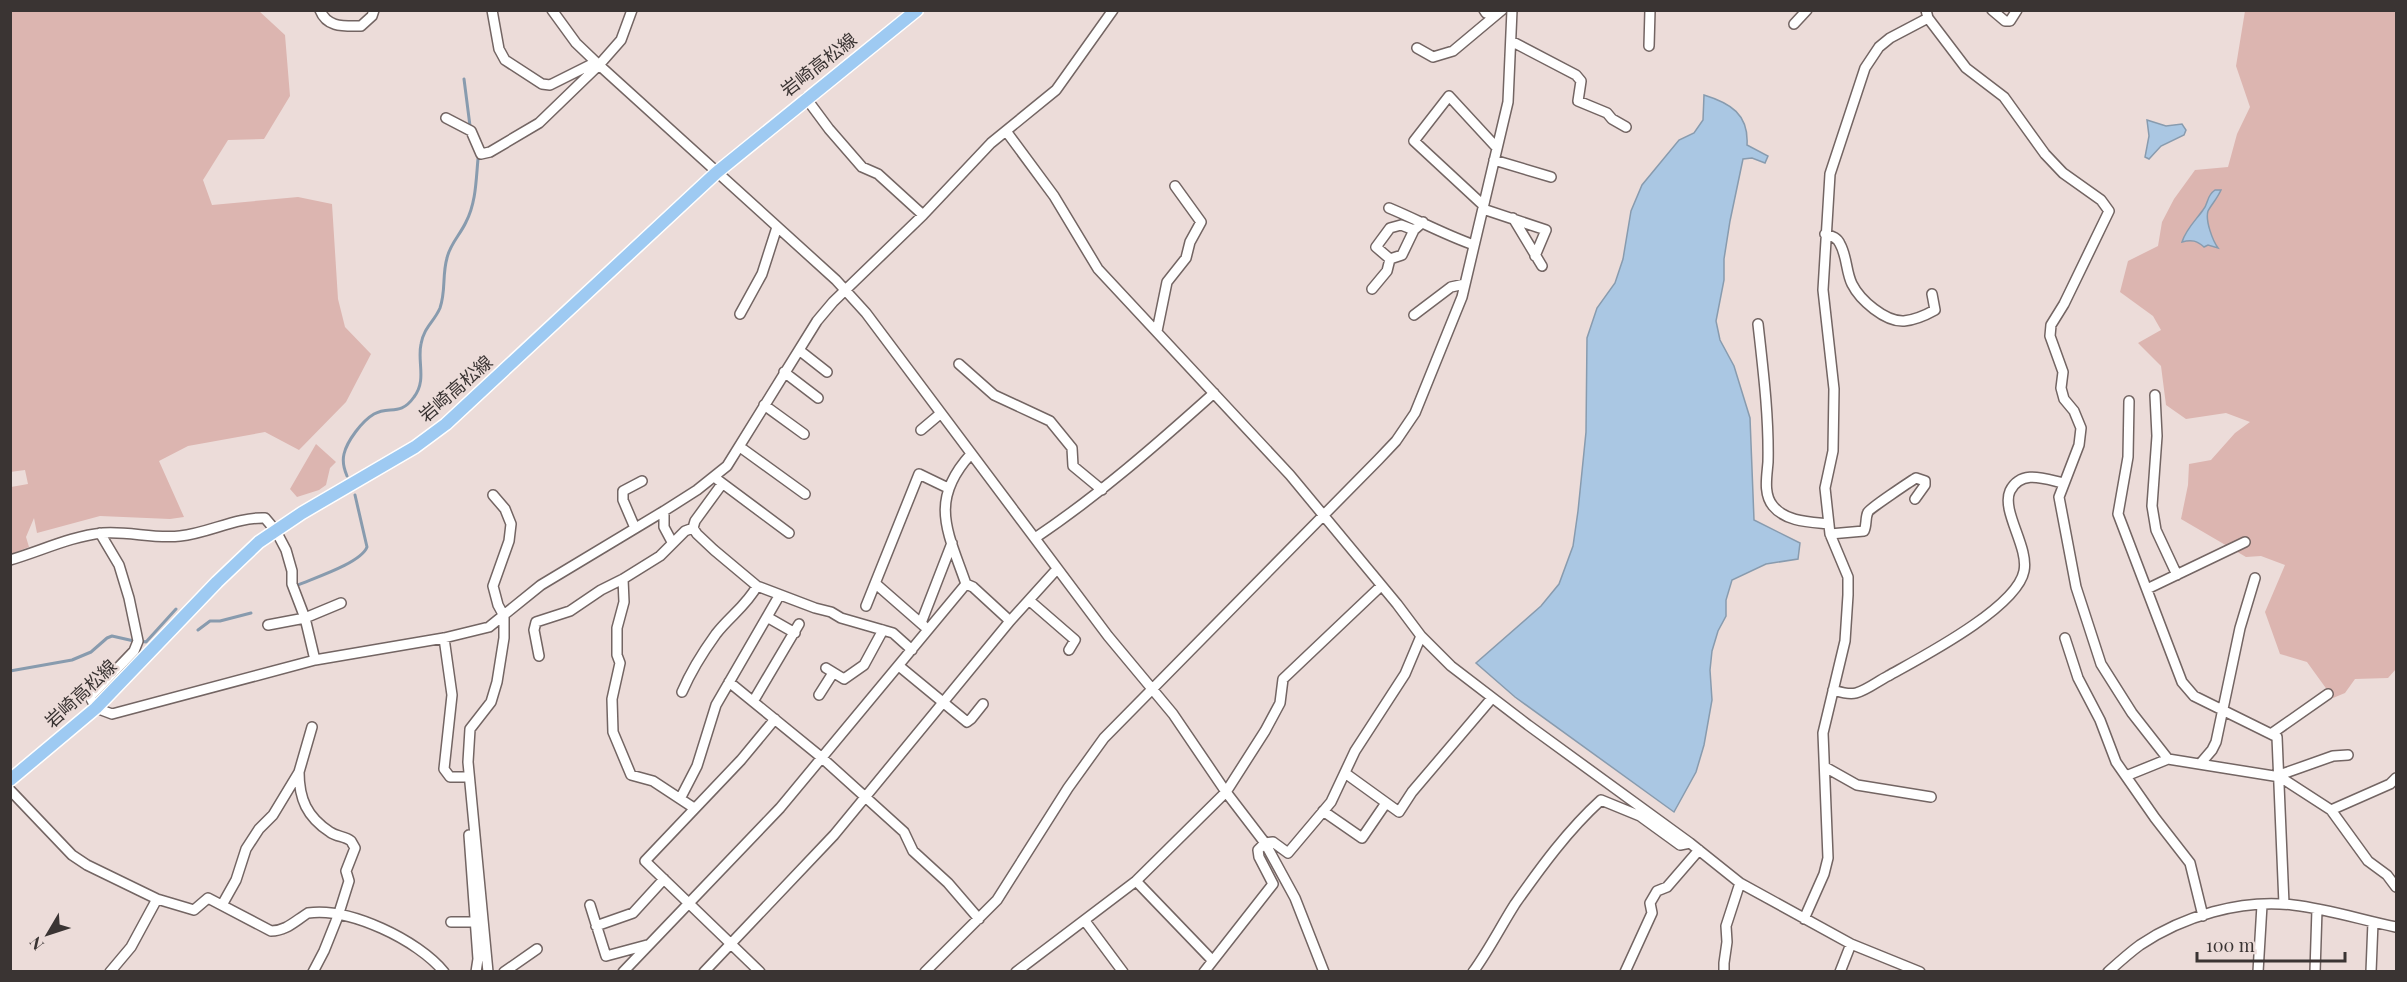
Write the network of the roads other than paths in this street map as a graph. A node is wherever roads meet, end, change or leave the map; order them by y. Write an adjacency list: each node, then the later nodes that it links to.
1 (320, 10): 2 (street)
2 (374, 10)
3 (492, 10): 21 (street)
4 (552, 10): 21 (street)
5 (632, 10): 21 (street)
6 (917, 10): 22 (main road, 岩崎高松線)
7 (1113, 10): 25 (street)
8 (1484, 10): 9 (street)
9 (1489, 10)
10 (1502, 10): 20 (street)
11 (1512, 10): 18 (street)
12 (1650, 10): 19 (street)
13 (1808, 10): 17 (street)
14 (1992, 10): 15 (street)
15 (2017, 10)
16 (1927, 14): 38 (street); 67 (street)
17 (1794, 24)
18 (1511, 41): 24 (street); 26 (street)
19 (1649, 46)
20 (1417, 48)
21 (597, 63): 23 (street); 28 (street)
22 (806, 98): 28 (main road, 岩崎高松線); 33 (street)
23 (446, 118)
24 (1626, 128)
25 (1006, 131): 33 (street); 50 (street)
26 (1497, 148): 27 (street); 31 (street)
27 (1494, 160): 29 (street); 31 (street)
28 (716, 173): 36 (street); 78 (main road, 岩崎高松線)
29 (1551, 177)
30 (1175, 186): 50 (street)
31 (1483, 207): 34 (street); 39 (street)
32 (1389, 208): 35 (street)
33 (923, 215): 45 (street)
34 (1513, 218): 40 (street); 40 (street)
35 (1423, 222): 37 (street); 39 (street)
36 (777, 227): 45 (street); 47 (street)
37 (1414, 230): 41 (street); 41 (street)
38 (1825, 234): 46 (street); 75 (street)
39 (1474, 245): 43 (street)
40 (1535, 256): 42 (street)
41 (1390, 259): 44 (street)
42 (1542, 266)
43 (1465, 284): 48 (street); 74 (street)
44 (1372, 289)
45 (846, 290): 51 (street); 60 (street)
46 (1932, 294)
47 (740, 314)
48 (1414, 315)
49 (1758, 324): 75 (street)
50 (1157, 331): 55 (street)
51 (799, 350): 53 (street); 54 (street)
52 (959, 364): 69 (street)
53 (784, 372): 57 (street); 59 (street)
54 (827, 372)
55 (1214, 393): 69 (street); 74 (street)
56 (2155, 395): 88 (street)
57 (818, 398)
58 (2128, 401): 95 (street)
59 (764, 405): 62 (street); 63 (street)
60 (940, 414): 61 (street); 64 (street)
61 (921, 430)
62 (804, 434)
63 (740, 447): 65 (street); 70 (street)
64 (971, 454): 68 (street); 82 (street)
65 (718, 480): 73 (street); 77 (street); 79 (street)
66 (642, 481): 76 (street)
67 (2063, 483): 117 (street); 132 (street)
68 (948, 488): 85 (street); 91 (street)
69 (1102, 490): 82 (street)
70 (805, 494)
71 (493, 495): 100 (street)
72 (1916, 500): 81 (street)
73 (664, 511): 76 (street); 83 (street)
74 (1325, 516): 94 (street); 116 (street)
75 (1829, 524): 81 (street)
76 (635, 528): 100 (street)
77 (693, 528): 83 (street); 93 (street)
78 (276, 531): 80 (street); 102 (street); 125 (main road, 岩崎高松線)
79 (789, 533)
80 (100, 534): 86 (street); 125 (street)
81 (1830, 534): 117 (street)
82 (1035, 538): 87 (street)
83 (672, 542): 90 (street)
84 (2245, 542): 88 (street)
85 (952, 543): 92 (street); 105 (street)
86 (10, 560)
87 (1057, 569): 97 (street); 116 (street)
88 (2177, 575): 95 (street)
89 (2255, 578): 126 (street)
90 (623, 579): 112 (street); 145 (street)
91 (876, 584): 99 (street); 105 (street)
92 (966, 584): 103 (street); 105 (street)
93 (757, 586): 96 (street); 118 (street)
94 (1381, 586): 107 (street); 143 (street)
95 (2147, 589): 126 (street)
96 (779, 596): 101 (street); 106 (street)
97 (1030, 601): 103 (street); 111 (street)
98 (341, 603): 102 (street)
99 (866, 606)
100 (504, 616): 108 (street); 138 (street)
101 (767, 617): 115 (street); 122 (street)
102 (305, 618): 104 (street); 113 (street)
103 (1010, 621): 123 (street)
104 (268, 625)
105 (925, 626): 110 (street)
106 (883, 630): 110 (street); 120 (street)
107 (1420, 636): 121 (street); 136 (street)
108 (444, 638): 113 (street); 138 (street)
109 (2064, 638): 137 (street)
110 (912, 650): 114 (street)
111 (1069, 650)
112 (539, 656)
113 (315, 660): 125 (street)
114 (898, 666): 123 (street); 131 (street)
115 (729, 682): 122 (street); 145 (street)
116 (1152, 688): 143 (street); 168 (street)
117 (1833, 690): 134 (street)
118 (682, 692)
119 (2328, 694): 129 (street)
120 (819, 695)
121 (1492, 698): 147 (street); 153 (street)
122 (754, 700): 127 (street)
123 (943, 703): 124 (street); 144 (street)
124 (983, 704)
125 (96, 708): 141 (main road, 岩崎高松線)
126 (2223, 712): 129 (street); 133 (street)
127 (776, 719): 131 (street); 149 (street)
128 (312, 727): 135 (street)
129 (2271, 734): 139 (street)
130 (2348, 755): 139 (street)
131 (821, 757): 144 (street); 160 (street)
132 (2168, 759): 133 (street); 137 (street)
133 (2200, 764): 139 (street)
134 (1825, 767): 146 (street); 169 (street)
135 (299, 772): 161 (street); 166 (street)
136 (1344, 773): 147 (street); 151 (street)
137 (2126, 776): 167 (street)
138 (469, 777): 148 (street)
139 (2280, 777): 150 (street); 162 (street)
140 (2397, 778): 150 (street)
141 (10, 780)
142 (10, 790): 159 (street)
143 (1226, 792): 152 (street); 156 (street)
144 (865, 796): 168 (street); 177 (street)
145 (681, 797): 149 (street)
146 (1931, 797)
147 (1386, 803): 151 (street)
148 (472, 808): 170 (street); 187 (street)
149 (694, 808): 155 (street)
150 (2331, 810): 158 (street)
151 (1323, 811): 152 (street)
152 (1265, 843): 180 (street); 197 (street)
153 (1690, 843): 154 (street); 198 (street)
154 (1700, 850): 157 (street); 199 (street)
155 (663, 879): 160 (street); 174 (street)
156 (1136, 881): 171 (street); 180 (street)
157 (1740, 884): 169 (street); 200 (street)
158 (2397, 886)
159 (157, 899): 161 (street); 183 (street)
160 (689, 903): 176 (street); 177 (street)
161 (222, 904): 166 (street)
162 (2284, 904): 164 (street); 165 (street)
163 (590, 905): 174 (street)
164 (2262, 905): 167 (street); 204 (street)
165 (2317, 909): 173 (street); 205 (street)
166 (338, 916): 182 (street); 184 (street)
167 (2203, 916): 203 (street)
168 (979, 919): 181 (street)
169 (1804, 919): 178 (street)
170 (474, 921): 172 (street); 186 (street)
171 (1085, 921): 194 (street); 195 (street)
172 (451, 922)
173 (2373, 922): 175 (street); 206 (street)
174 (596, 926): 176 (street)
175 (2397, 927)
176 (650, 944): 189 (street)
177 (731, 944): 190 (street); 191 (street)
178 (1851, 944): 201 (street); 202 (street)
179 (537, 948): 188 (street)
180 (1212, 960): 196 (street)
181 (933, 964): 192 (street); 193 (street)
182 (441, 968): 185 (street)
183 (110, 972)
184 (313, 972)
185 (429, 972)
186 (476, 972)
187 (488, 972)
188 (504, 972)
189 (623, 972)
190 (704, 972)
191 (760, 972)
192 (925, 972)
193 (942, 972)
194 (1016, 972)
195 (1124, 972)
196 (1204, 972)
197 (1324, 972)
198 (1473, 972)
199 (1625, 972)
200 (1724, 972)
201 (1840, 972)
202 (1920, 972)
203 (2108, 972)
204 (2258, 972)
205 (2315, 972)
206 (2371, 972)

